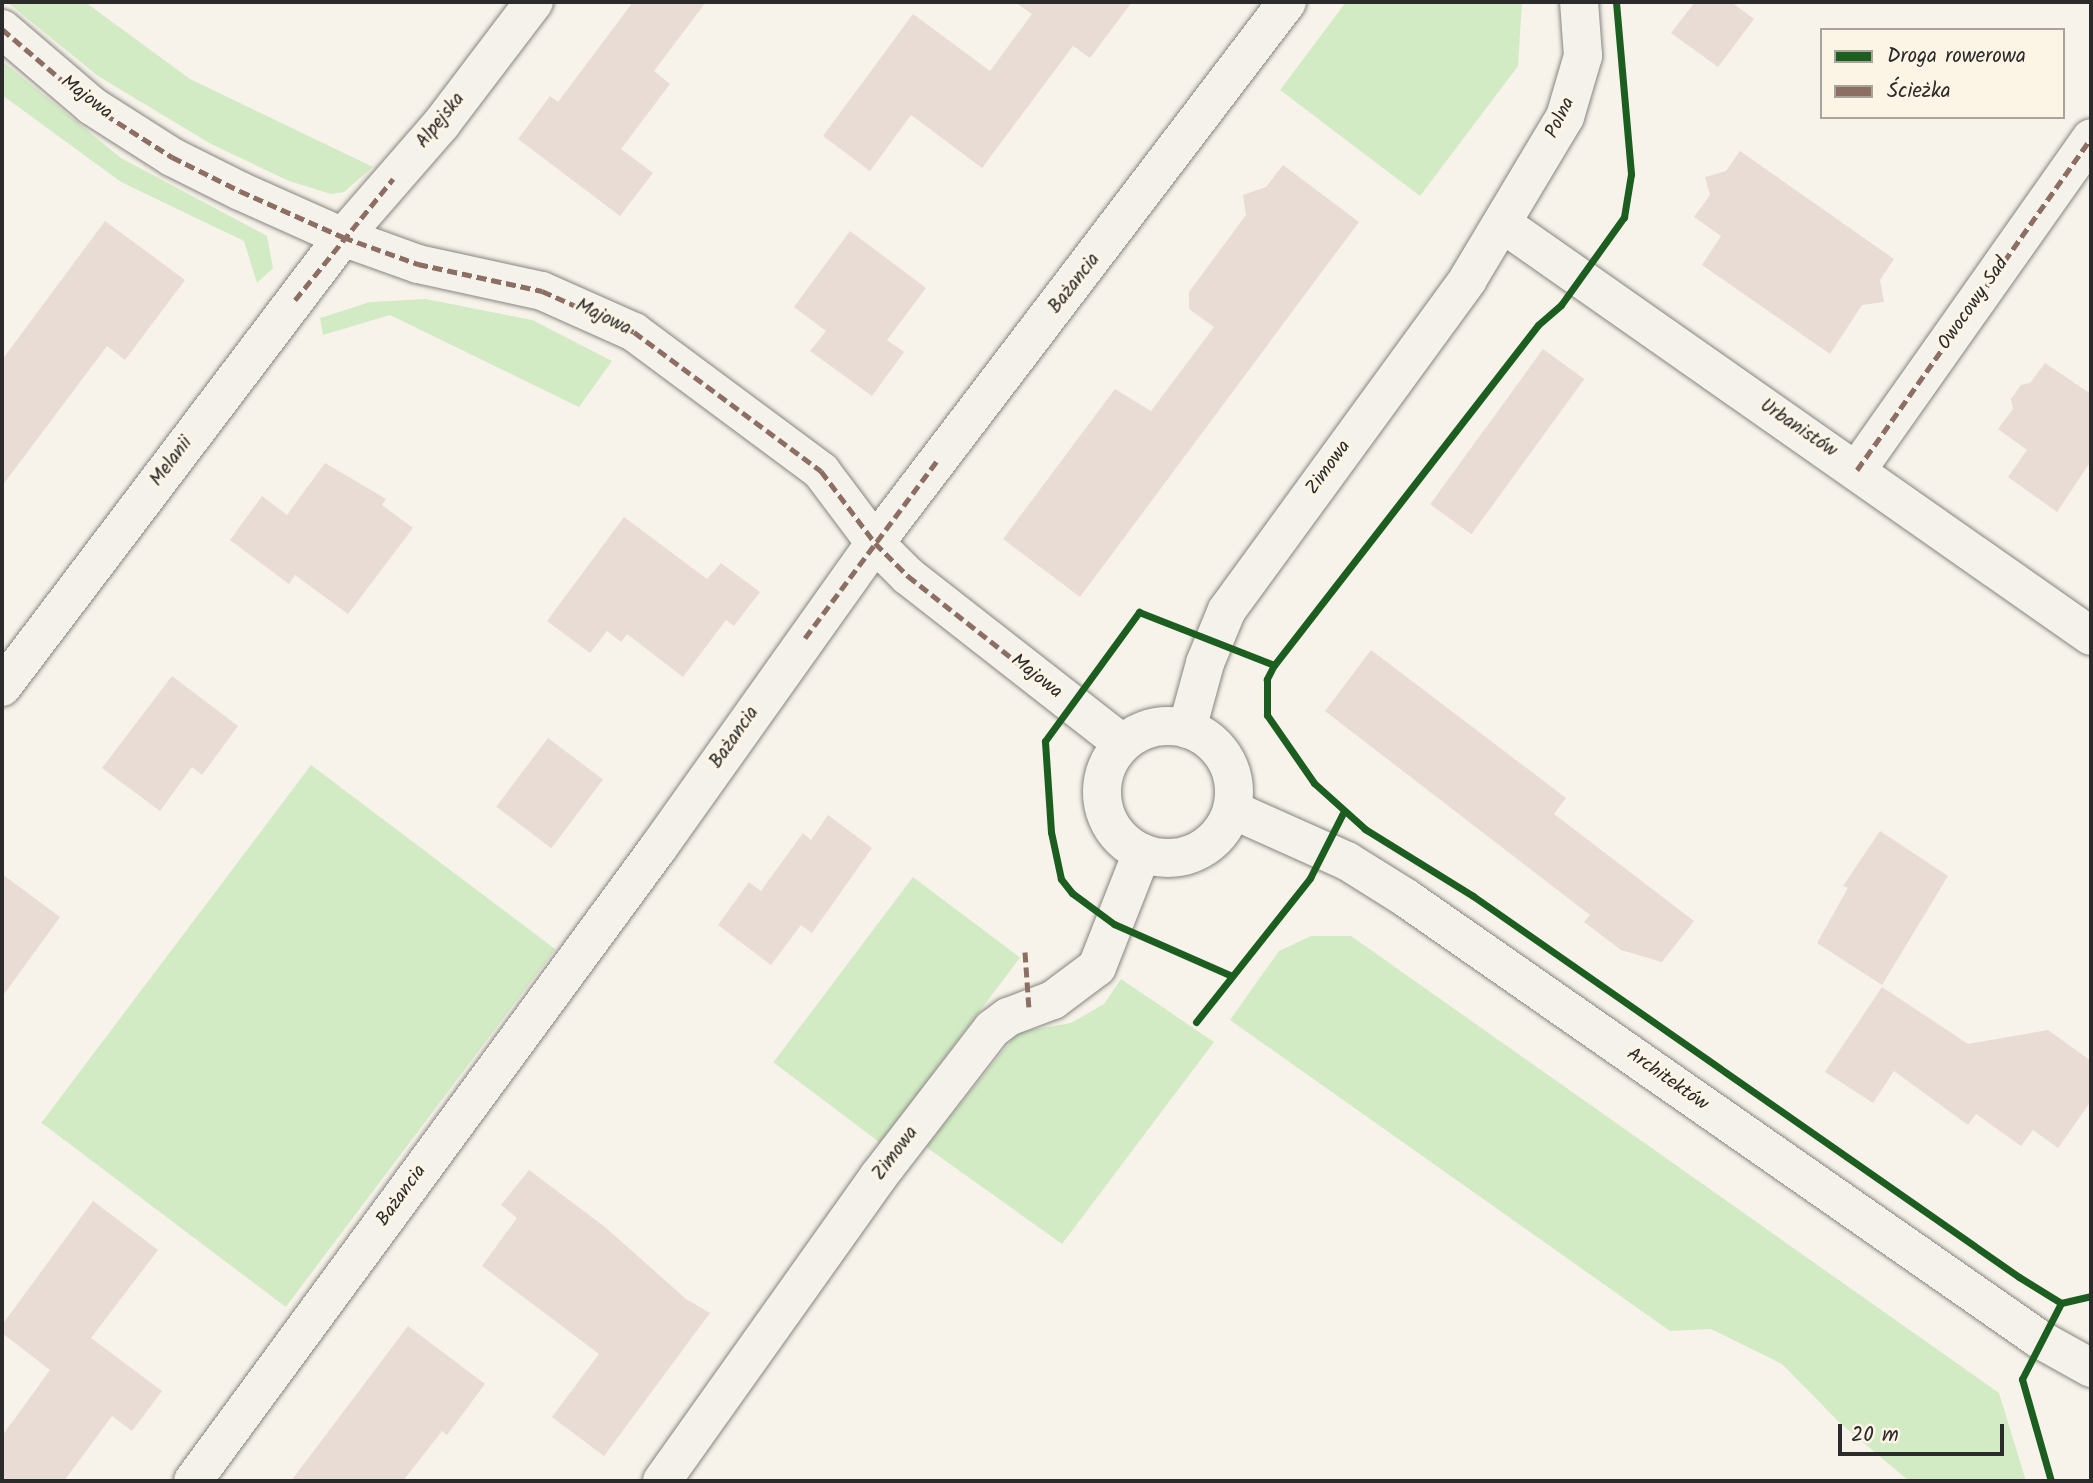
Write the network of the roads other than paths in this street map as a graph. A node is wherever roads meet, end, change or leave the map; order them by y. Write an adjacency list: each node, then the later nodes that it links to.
1 (534, 2): 7 (street, Alpejska)
2 (1287, 2): 9 (street, Bażancia)
3 (1579, 2): 6 (street, Polna)
4 (2, 29): 7 (street, Majowa)
5 (2091, 138): 8 (street, Owocowy Sad)
6 (1503, 224): 8 (street, Urbanistów); 12 (street, Zimowa)
7 (343, 237): 9 (street, Majowa); 11 (street, Melanii)
8 (1857, 470): 10 (street, Urbanistów)
9 (875, 543): 13 (street, Majowa); 17 (street, Bażancia)
10 (2091, 636)
11 (2, 687)
12 (1187, 729): 13 (street); 14 (street)
13 (1122, 743): 15 (street)
14 (1233, 810): 15 (street); 16 (street, Architektów)
15 (1142, 853): 18 (street, Zimowa)
16 (2091, 1368)
17 (193, 1481)
18 (662, 1481)

